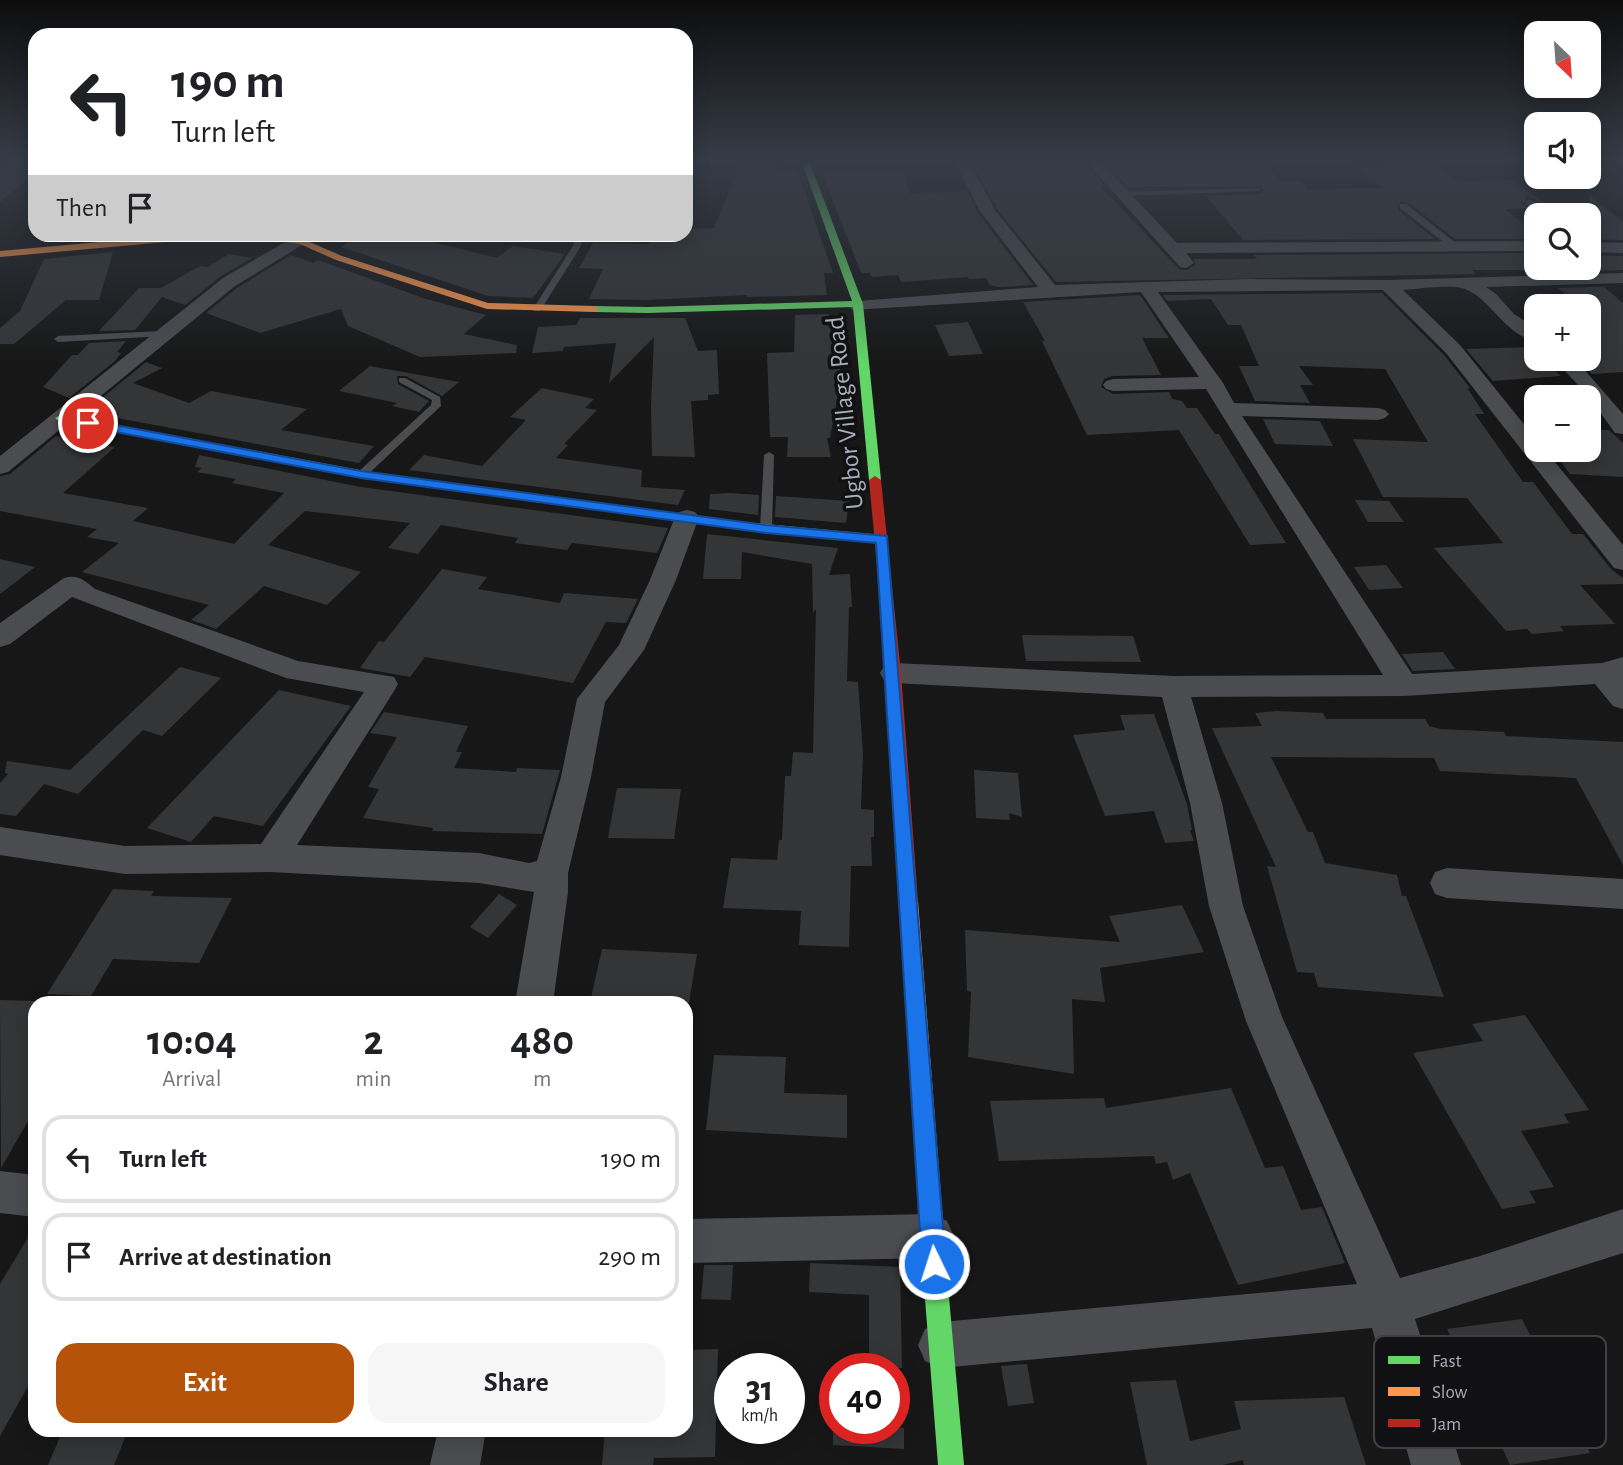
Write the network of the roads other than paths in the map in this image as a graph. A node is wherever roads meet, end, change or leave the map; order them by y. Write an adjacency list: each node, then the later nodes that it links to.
1 (830, 228): 21 (street, Ugbor Village Road)
2 (1002, 228): 20 (street)
3 (1154, 228): 13 (street)
4 (1431, 228): 9 (lane)
5 (126, 242): 14 (street)
6 (300, 242): 24 (street)
7 (313, 242): 22 (street)
8 (577, 242): 22 (lane)
9 (1454, 246): 10 (street); 13 (street)
10 (1524, 246)
11 (1601, 247): 12 (street)
12 (1623, 247)
13 (1172, 248): 18 (street)
14 (0, 254)
15 (1623, 278): 16 (street)
16 (1468, 283): 17 (street); 23 (street)
17 (1388, 285): 18 (street); 40 (street)
18 (1185, 286): 19 (street)
19 (1146, 287): 20 (street); 28 (street)
20 (1050, 291): 21 (street)
21 (858, 305): 22 (street); 39 (street, Ugbor Village Road)
22 (537, 309)
23 (1524, 328)
24 (162, 334): 25 (lane); 32 (street)
25 (58, 339)
26 (1574, 371): 33 (street)
27 (402, 380): 36 (lane)
28 (1213, 383): 29 (street); 30 (street)
29 (1113, 385)
30 (1227, 409): 31 (street); 44 (street)
31 (1378, 414)
32 (61, 418): 35 (street); 36 (street)
33 (1623, 428)
34 (769, 455): 38 (lane)
35 (0, 467)
36 (361, 475): 37 (street)
37 (687, 517): 38 (street); 49 (street)
38 (766, 529): 39 (street)
39 (882, 539): 43 (street, Ugbor Village Road)
40 (1623, 562)
41 (0, 637): 48 (street)
42 (1612, 670): 44 (street); 46 (street)
43 (894, 673): 45 (street); 56 (street, Ugbor Village Road)
44 (1404, 685): 45 (street)
45 (1174, 687): 58 (street)
46 (1623, 698)
47 (0, 841): 48 (street)
48 (270, 858): 49 (street)
49 (551, 873): 52 (street)
50 (1447, 884): 51 (street)
51 (1623, 894)
52 (535, 996)
53 (0, 1192): 54 (street)
54 (28, 1195)
55 (1623, 1231): 58 (street)
56 (932, 1236): 57 (street); 60 (street, Ugbor Village Road)
57 (693, 1241)
58 (1388, 1304): 59 (street); 60 (street)
59 (1398, 1336)
60 (941, 1345): 64 (street, Ugbor Village Road)
61 (461, 1437): 63 (street)
62 (1431, 1448): 65 (street)
63 (455, 1465)
64 (951, 1465)
65 (1436, 1465)

